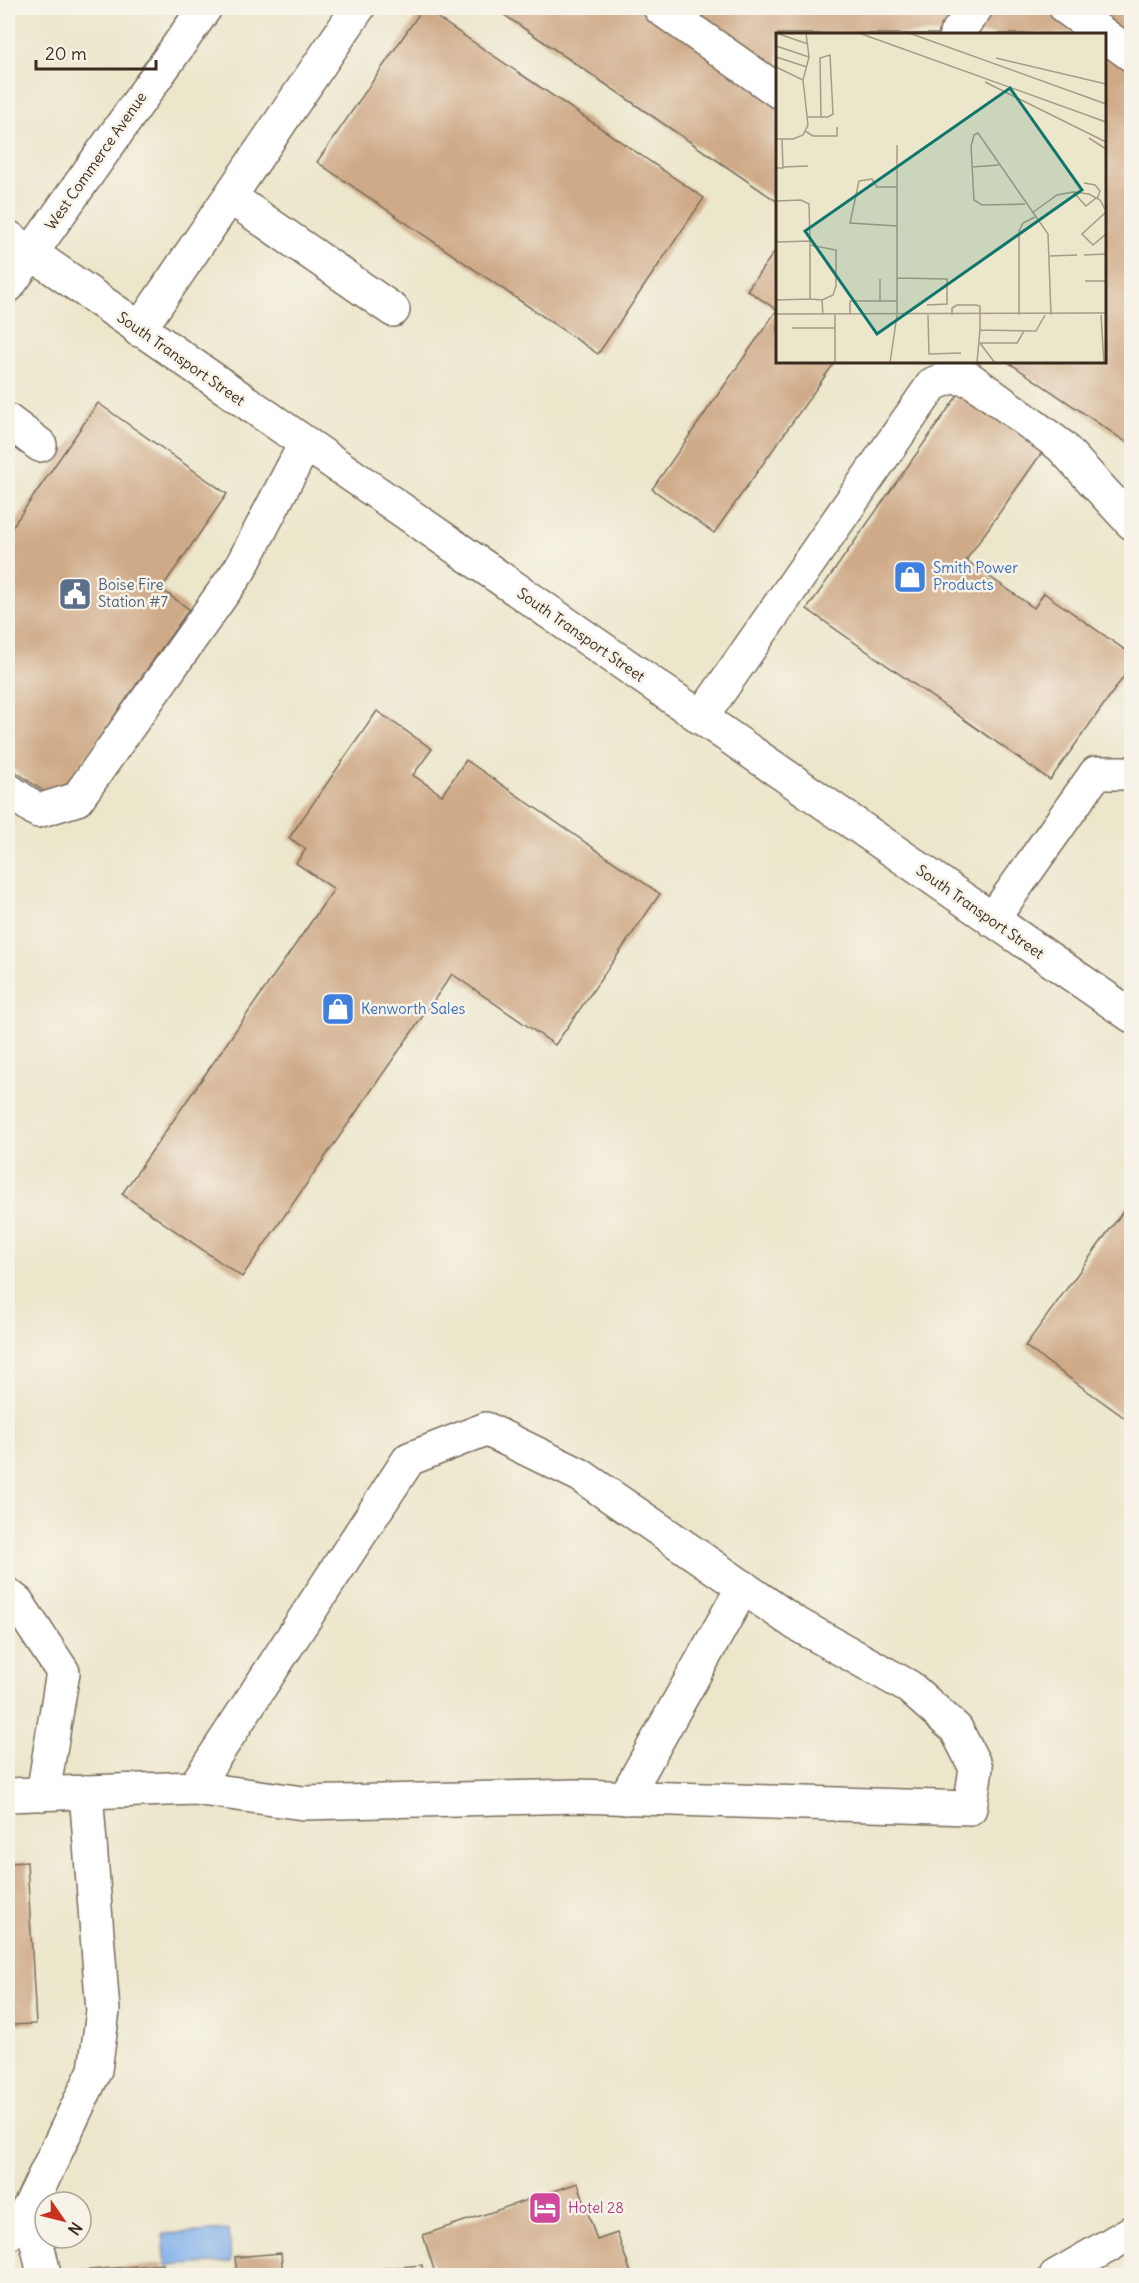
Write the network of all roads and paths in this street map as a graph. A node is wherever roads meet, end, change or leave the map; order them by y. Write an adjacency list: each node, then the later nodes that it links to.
1 (205, 8): 12 (main road, West Commerce Avenue)
2 (358, 8): 11 (main road)
3 (660, 8): 10 (main road)
4 (976, 8): 6 (main road)
5 (1066, 8): 7 (main road)
6 (957, 33)
7 (1101, 33)
8 (1106, 36): 9 (main road)
9 (1131, 55)
10 (776, 90)
11 (230, 197): 14 (main road); 15 (main road)
12 (19, 245): 13 (main road, West Commerce Avenue); 15 (main road, South Transport Street)
13 (8, 286)
14 (393, 310)
15 (139, 330): 17 (main road, South Transport Street)
16 (8, 421): 18 (main road)
17 (305, 444): 20 (main road, South Transport Street); 22 (main road)
18 (40, 445)
19 (1131, 523): 20 (main road)
20 (701, 718): 23 (main road, South Transport Street)
21 (1131, 773): 23 (main road)
22 (8, 790)
23 (992, 920): 24 (main road, South Transport Street)
24 (1131, 1016)
25 (743, 1587): 27 (main road); 31 (main road); 31 (main road)
26 (8, 1595): 29 (main road)
27 (194, 1788): 28 (main road); 31 (main road)
28 (86, 1792): 29 (main road); 32 (main road)
29 (44, 1794): 30 (main road)
30 (8, 1795)
31 (625, 1798)
32 (18, 2210): 34 (main road); 35 (main road)
33 (1131, 2232): 36 (main road)
34 (8, 2234)
35 (44, 2274)
36 (1056, 2276)

